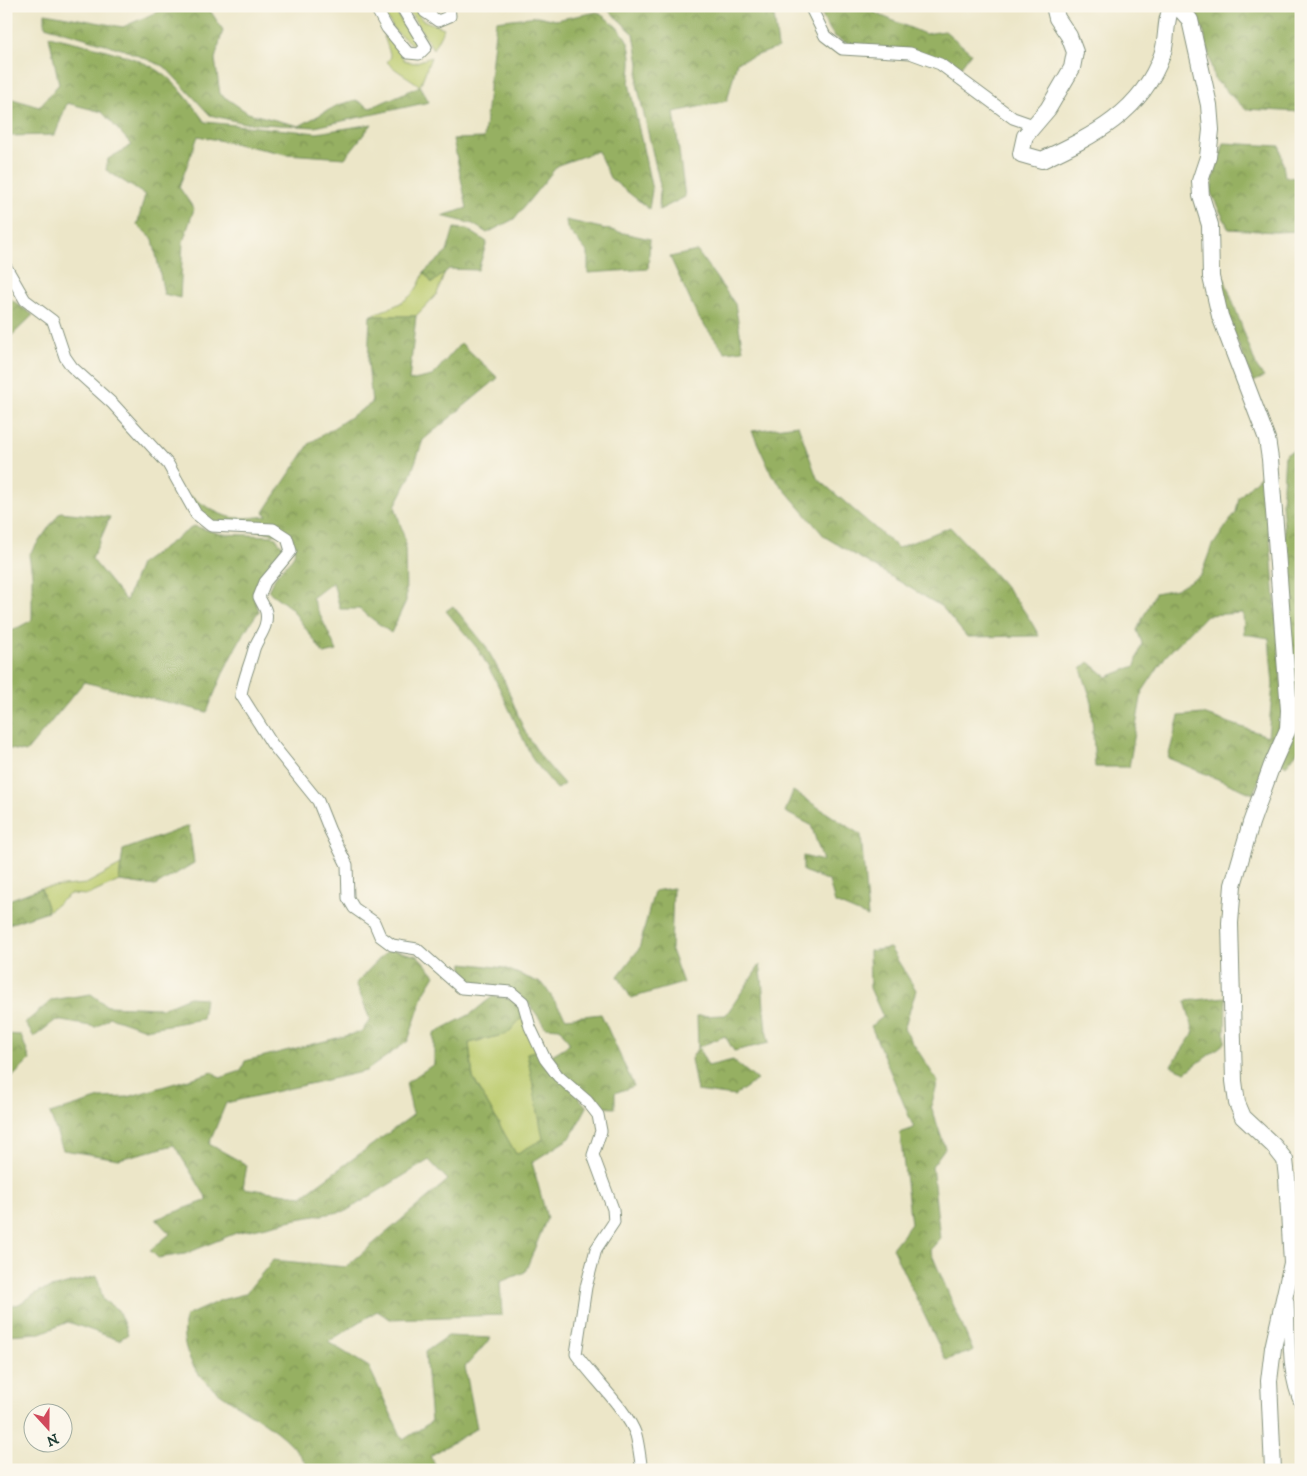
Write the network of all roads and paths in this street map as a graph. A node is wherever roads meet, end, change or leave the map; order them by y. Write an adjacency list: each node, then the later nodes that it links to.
1 (375, 6): 2 (street)
2 (401, 6)
3 (422, 6): 4 (street)
4 (449, 6)
5 (810, 6): 8 (street)
6 (1054, 6): 8 (main road)
7 (1173, 6): 8 (main road); 10 (main road)
8 (1033, 125)
9 (6, 267): 12 (street)
10 (1287, 1288): 11 (street); 13 (main road)
11 (1301, 1405)
12 (642, 1470)
13 (1273, 1470)

